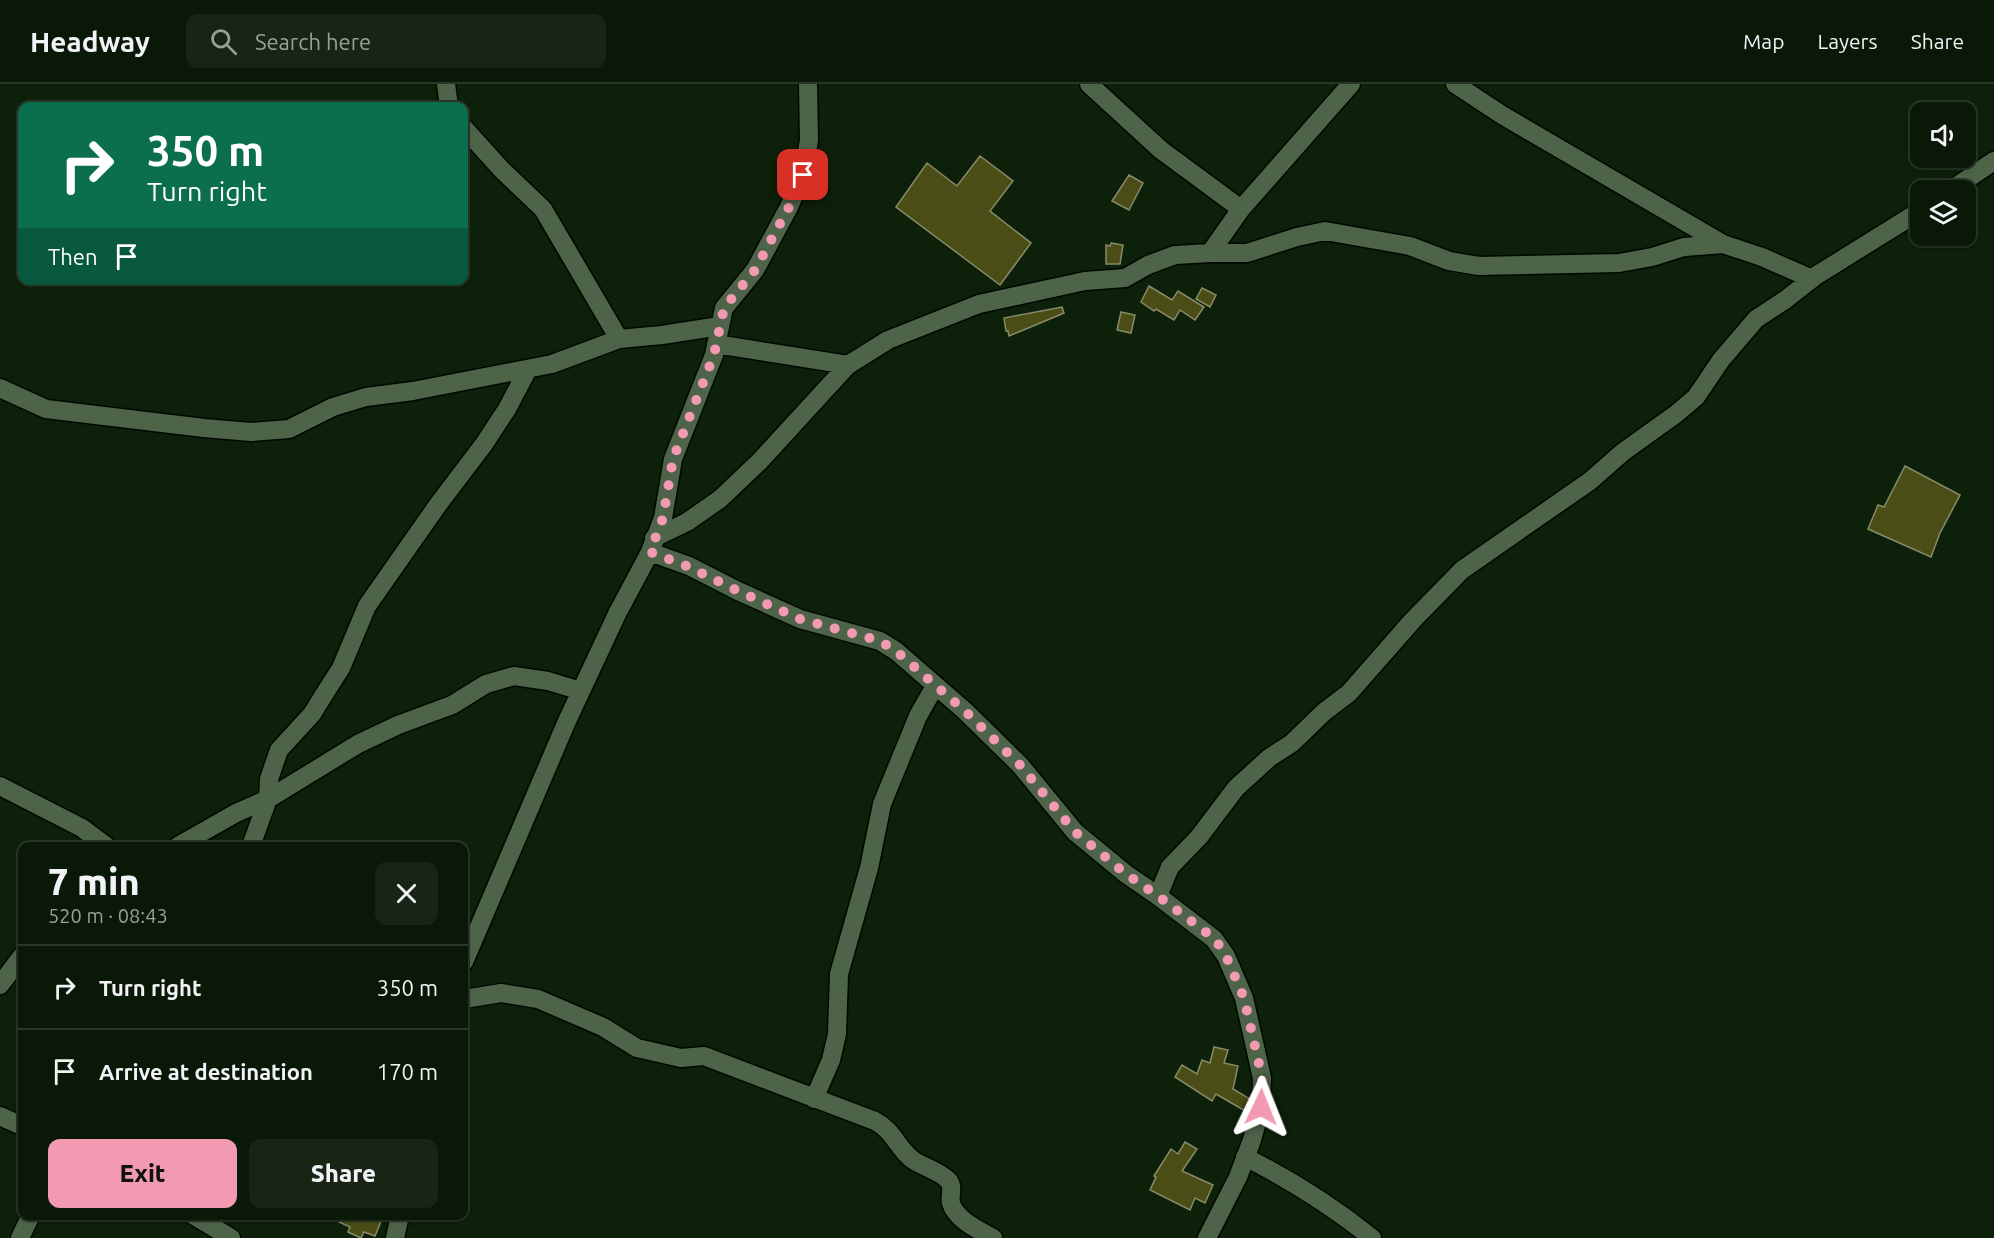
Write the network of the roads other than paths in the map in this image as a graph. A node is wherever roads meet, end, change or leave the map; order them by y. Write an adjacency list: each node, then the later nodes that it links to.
1 (446, 84): 6 (street)
2 (808, 84): 15 (street)
3 (1089, 84): 10 (street)
4 (1351, 84): 10 (street)
5 (1455, 84): 12 (street)
6 (448, 102)
7 (468, 132): 16 (street)
8 (1994, 161): 9 (street)
9 (1966, 180)
10 (1241, 209): 13 (street)
11 (1910, 217): 14 (street)
12 (1723, 244): 13 (street); 14 (street)
13 (1210, 253): 17 (street)
14 (1812, 279): 28 (street)
15 (718, 335): 16 (street); 17 (street); 20 (street)
16 (619, 339): 18 (street)
17 (848, 364): 20 (street)
18 (528, 369): 19 (street); 24 (street)
19 (0, 388)
20 (652, 545): 21 (street); 22 (street)
21 (935, 686): 28 (street); 33 (street)
22 (581, 691): 24 (street); 29 (street)
23 (0, 786): 25 (street)
24 (268, 799): 26 (street); 27 (street)
25 (101, 842)
26 (185, 842)
27 (252, 842)
28 (1158, 896): 36 (street)
29 (468, 950)
30 (18, 961): 31 (street)
31 (0, 985)
32 (468, 998): 33 (street)
33 (814, 1099): 43 (street)
34 (0, 1116): 35 (street)
35 (18, 1124)
36 (1245, 1157): 44 (street); 45 (street)
37 (29, 1220): 41 (street)
38 (201, 1220): 40 (street)
39 (399, 1220): 42 (street)
40 (225, 1236)
41 (20, 1238)
42 (395, 1238)
43 (993, 1238)
44 (1207, 1238)
45 (1372, 1238)

